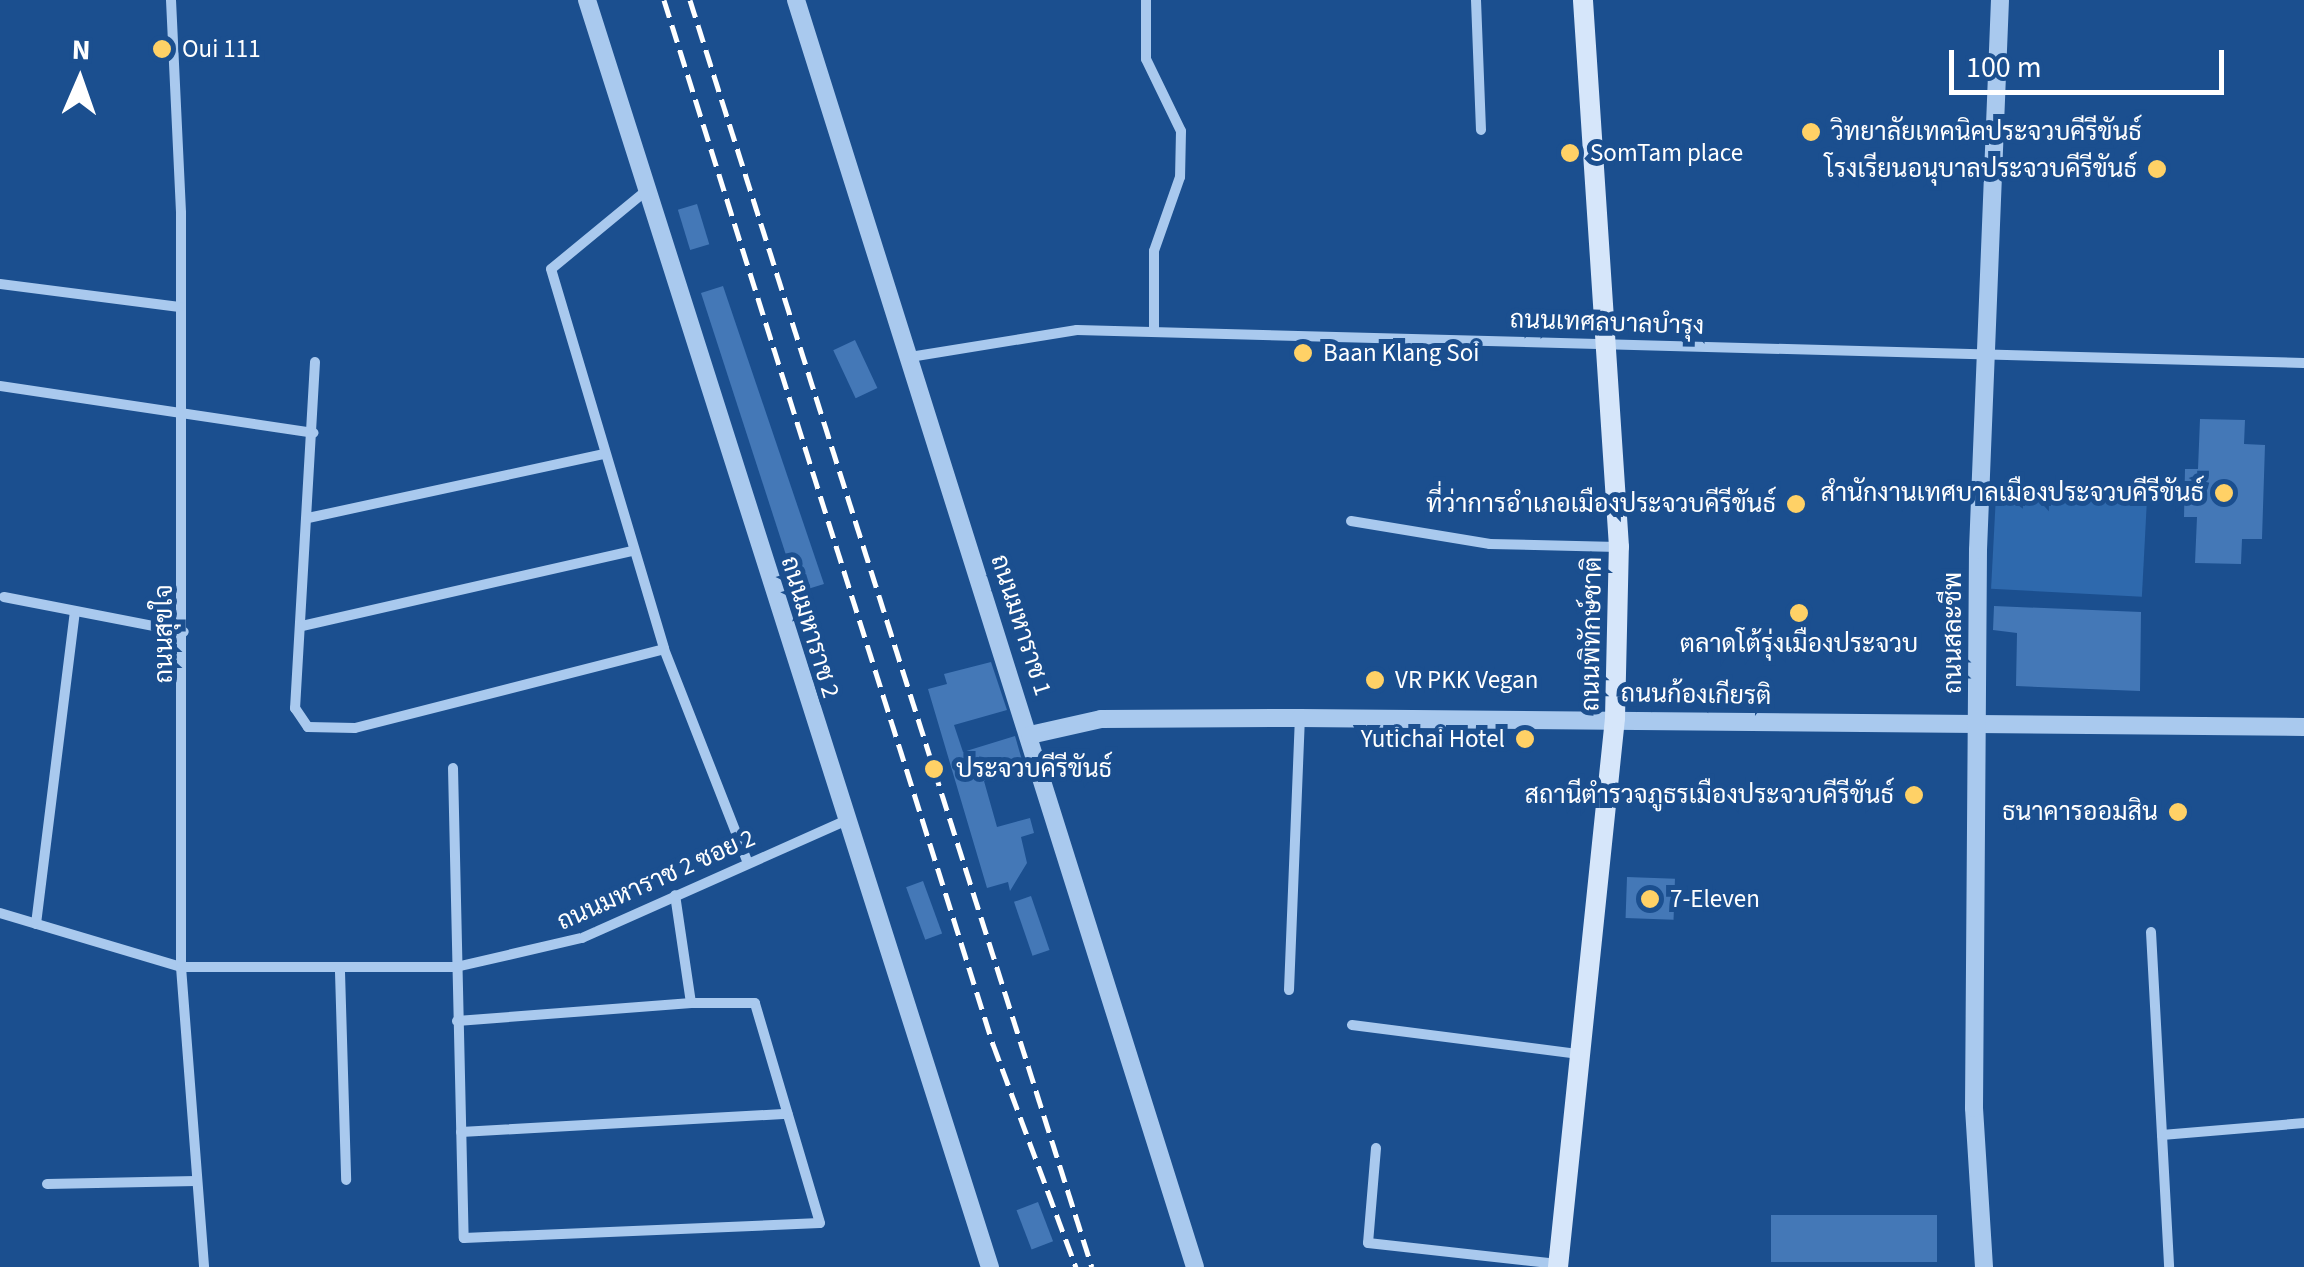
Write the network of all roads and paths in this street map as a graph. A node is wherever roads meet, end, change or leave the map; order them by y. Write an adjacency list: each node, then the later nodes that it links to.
1 (171, 0): 11 (street, ถนนสุขใจ)
2 (586, 0): 9 (street, ถนนมหาราช 2)
3 (796, 0): 15 (street, ถนนมหาราช 1)
4 (1146, 0): 12 (street)
5 (1476, 0): 8 (street)
6 (1583, 0): 13 (main road, ถนนพิทักษ์ชาติ)
7 (2000, 0): 14 (street, ถนนสละชีพ)
8 (1481, 130)
9 (647, 190): 21 (street); 37 (street, ถนนมหาราช 2)
10 (0, 284): 11 (street)
11 (180, 307): 19 (street, ถนนสุขใจ)
12 (1154, 330): 13 (street, ถนนเทศลบาลบำรุง); 15 (street, ถนนเทศลบาลบำรุง)
13 (1608, 343): 14 (street, ถนนเทศลบาลบำรุง); 24 (main road, ถนนพิทักษ์ชาติ)
14 (1982, 353): 17 (street, ถนนเทศลบาลบำรุง); 33 (street, ถนนสละชีพ)
15 (910, 357): 35 (street, ถนนมหาราช 1)
16 (315, 362): 20 (street)
17 (2304, 363)
18 (0, 386): 19 (street)
19 (182, 413): 20 (street); 29 (street, ถนนสุขใจ)
20 (313, 433): 22 (street)
21 (603, 454): 22 (street); 25 (street)
22 (308, 518): 28 (street)
23 (1351, 521): 24 (street)
24 (1619, 547): 32 (main road, ถนนพิทักษ์ชาติ)
25 (633, 551): 28 (street); 30 (street)
26 (4, 597): 27 (street)
27 (75, 611): 29 (street); 41 (street)
28 (302, 626): 30 (street)
29 (184, 632): 43 (street, ถนนสุขใจ)
30 (664, 649): 38 (street)
31 (1300, 718): 32 (street, ถนนก้องเกียรติ); 35 (street, ถนนก้องเกียรติ); 46 (street)
32 (1615, 718): 33 (street, ถนนก้องเกียรติ); 50 (main road, ถนนพิทักษ์ชาติ)
33 (1978, 726): 34 (street, ถนนก้องเกียรติ); 63 (street, ถนนสละชีพ)
34 (2304, 728)
35 (1030, 735): 62 (street, ถนนมหาราช 1)
36 (453, 768): 44 (street)
37 (845, 821): 38 (street, ถนนมหาราช 2 ซอย 2); 61 (street, ถนนมหาราช 2)
38 (748, 861): 39 (street, ถนนมหาราช 2 ซอย 2)
39 (675, 894): 44 (street, ถนนมหาราช 2 ซอย 2); 47 (street)
40 (0, 913): 41 (street, ถนนมหาราช 2 ซอย 2)
41 (36, 924): 43 (street, ถนนมหาราช 2 ซอย 2)
42 (2151, 932): 54 (street)
43 (181, 967): 45 (street, ถนนมหาราช 2 ซอย 2); 57 (street, ถนนสุขใจ)
44 (456, 967): 45 (street, ถนนมหาราช 2 ซอย 2); 48 (street)
45 (340, 972): 56 (street)
46 (1290, 990)
47 (691, 1003): 48 (street); 51 (street)
48 (457, 1020): 53 (street)
49 (1352, 1024): 50 (street)
50 (1579, 1054): 59 (main road, ถนนพิทักษ์ชาติ)
51 (788, 1114): 53 (street); 53 (street)
52 (2304, 1123): 54 (street)
53 (461, 1132)
54 (2162, 1135): 64 (street)
55 (1376, 1148): 59 (street)
56 (346, 1180)
57 (196, 1181): 58 (street); 60 (street, ถนนสุขใจ)
58 (47, 1184)
59 (1559, 1266)
60 (204, 1267)
61 (990, 1267)
62 (1194, 1267)
63 (1984, 1267)
64 (2170, 1267)

